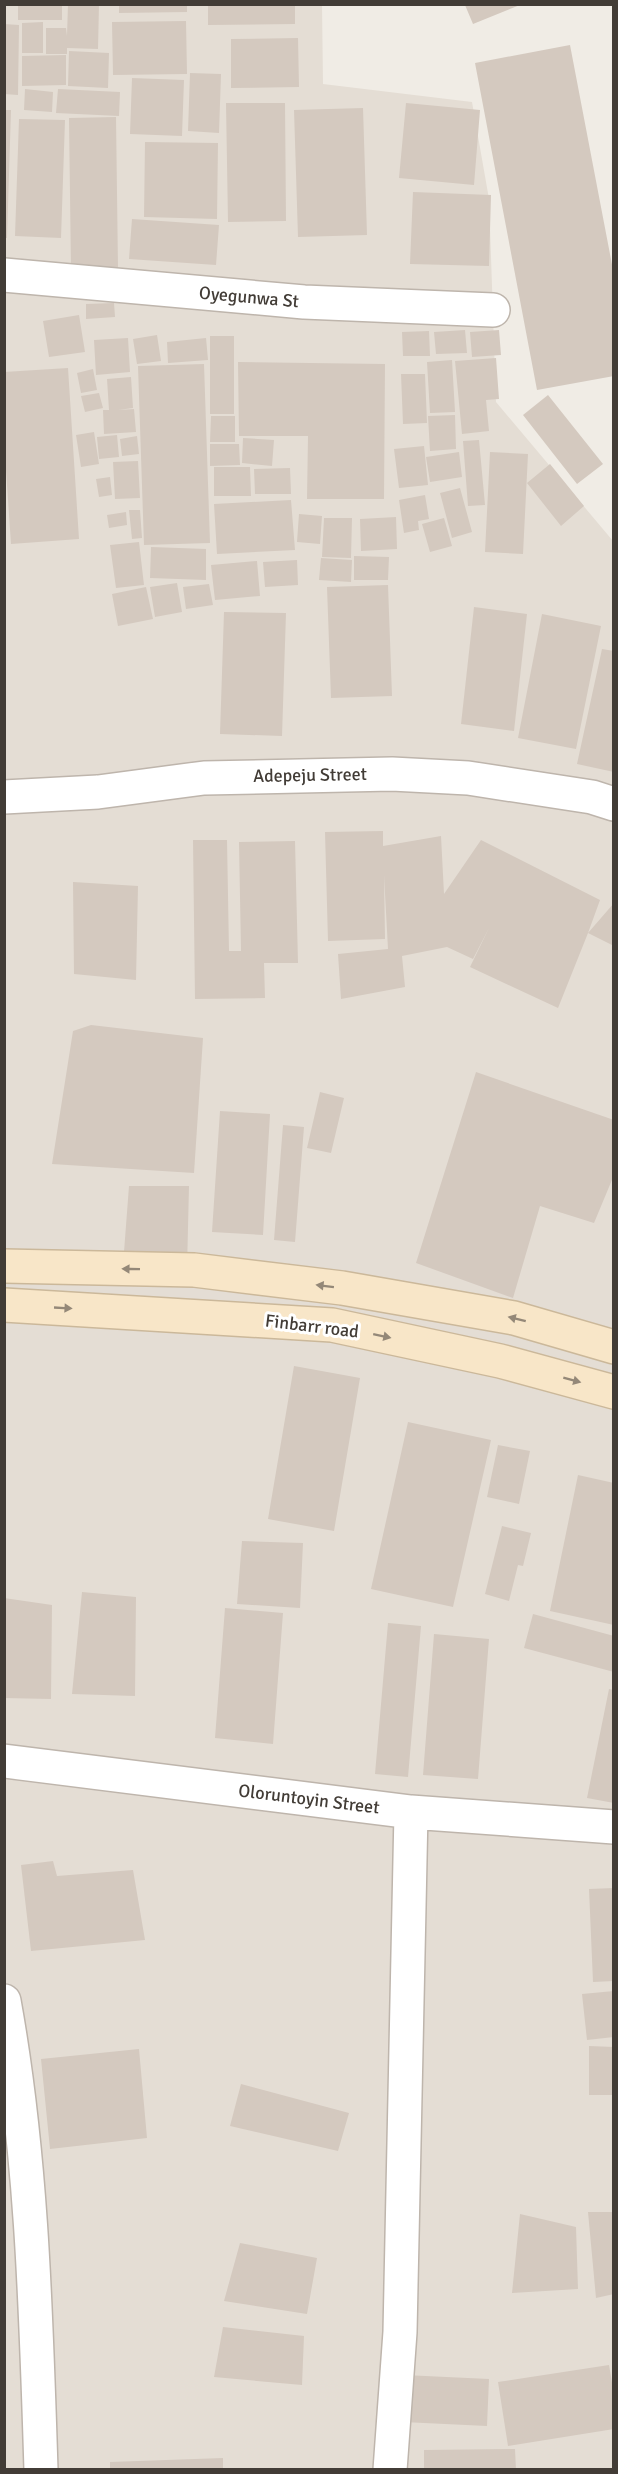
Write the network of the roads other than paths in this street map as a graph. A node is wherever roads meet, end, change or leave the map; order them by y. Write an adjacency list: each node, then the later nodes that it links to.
1 (4, 275): 2 (street, Oyegunwa St)
2 (493, 310)
3 (4, 797): 4 (street, Adepeju Street)
4 (614, 804)
5 (4, 1266): 7 (main road, one-way to 5)
6 (4, 1305): 8 (main road, Finbarr road, one-way to 8)
7 (612, 1343)
8 (614, 1392)
9 (4, 1761): 10 (street, Oloruntoyin Street)
10 (411, 1812): 11 (street, Oloruntoyin Street); 14 (street)
11 (614, 1827)
12 (4, 2001): 13 (street)
13 (40, 2469)
14 (390, 2469)

